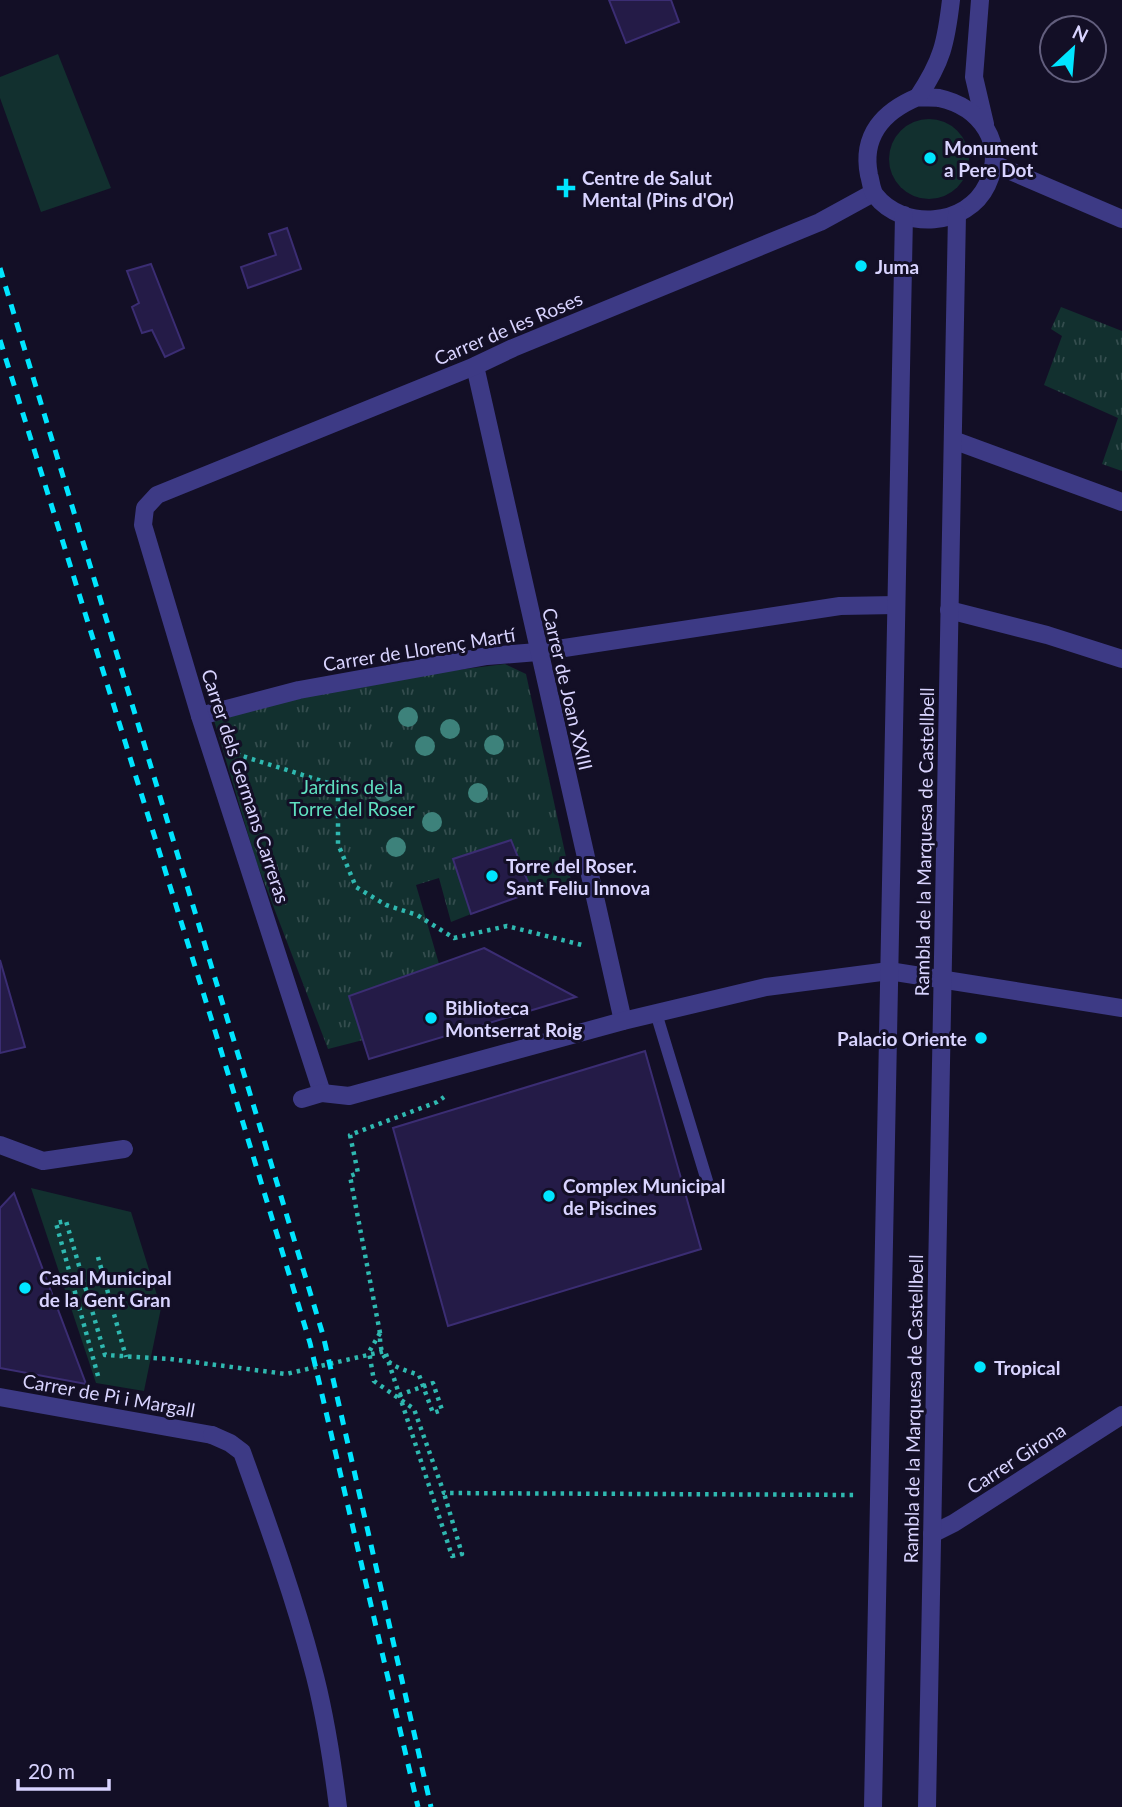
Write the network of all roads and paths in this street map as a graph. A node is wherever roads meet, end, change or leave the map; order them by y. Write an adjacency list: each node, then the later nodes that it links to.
1 (951, 0): 3 (street)
2 (980, 0): 4 (street)
3 (918, 97): 4 (street); 6 (street)
4 (985, 124): 5 (street)
5 (993, 164): 7 (street); 9 (street)
6 (873, 192): 8 (street); 10 (street, Carrer de les Roses)
7 (957, 214): 8 (street); 11 (street, Rambla de la Marquesa de Castellbell)
8 (904, 215): 14 (street, Rambla de la Marquesa de Castellbell)
9 (1122, 219)
10 (475, 366): 12 (street, Carrer de les Roses); 16 (street, Carrer de Joan XXIII)
11 (953, 440): 13 (street); 15 (street, Rambla de la Marquesa de Castellbell)
12 (157, 495): 18 (street, Carrer dels Germans Carreras)
13 (1122, 502)
14 (896, 606): 16 (street, Carrer de Llorenç Martí); 21 (street, Rambla de la Marquesa de Castellbell)
15 (949, 610): 17 (street); 22 (street, Rambla de la Marquesa de Castellbell)
16 (538, 653): 18 (street, Carrer de Llorenç Martí); 25 (street, Carrer de Joan XXIII)
17 (1122, 659)
18 (200, 716): 27 (street, Carrer dels Germans Carreras)
19 (233, 747): 20 (path)
20 (583, 945)
21 (889, 971): 22 (street); 24 (street); 43 (street, Rambla de la Marquesa de Castellbell)
22 (943, 979): 23 (street); 41 (street, Rambla de la Marquesa de Castellbell)
23 (1122, 1008)
24 (656, 1013): 25 (street); 31 (lane)
25 (623, 1021): 27 (street)
26 (450, 1092): 33 (path)
27 (322, 1093): 28 (street)
28 (302, 1099)
29 (0, 1145): 30 (street)
30 (124, 1149)
31 (708, 1184)
32 (98, 1257): 34 (path)
33 (380, 1334): 36 (path); 39 (path)
34 (126, 1357): 35 (path); 36 (path)
35 (98, 1376)
36 (399, 1395): 39 (path)
37 (0, 1397): 42 (street, Carrer de Pi i Margall)
38 (1122, 1415): 41 (street, Carrer Girona)
39 (444, 1493): 40 (path)
40 (863, 1495)
41 (932, 1534): 44 (street, Rambla de la Marquesa de Castellbell)
42 (338, 1807)
43 (873, 1807)
44 (927, 1807)

